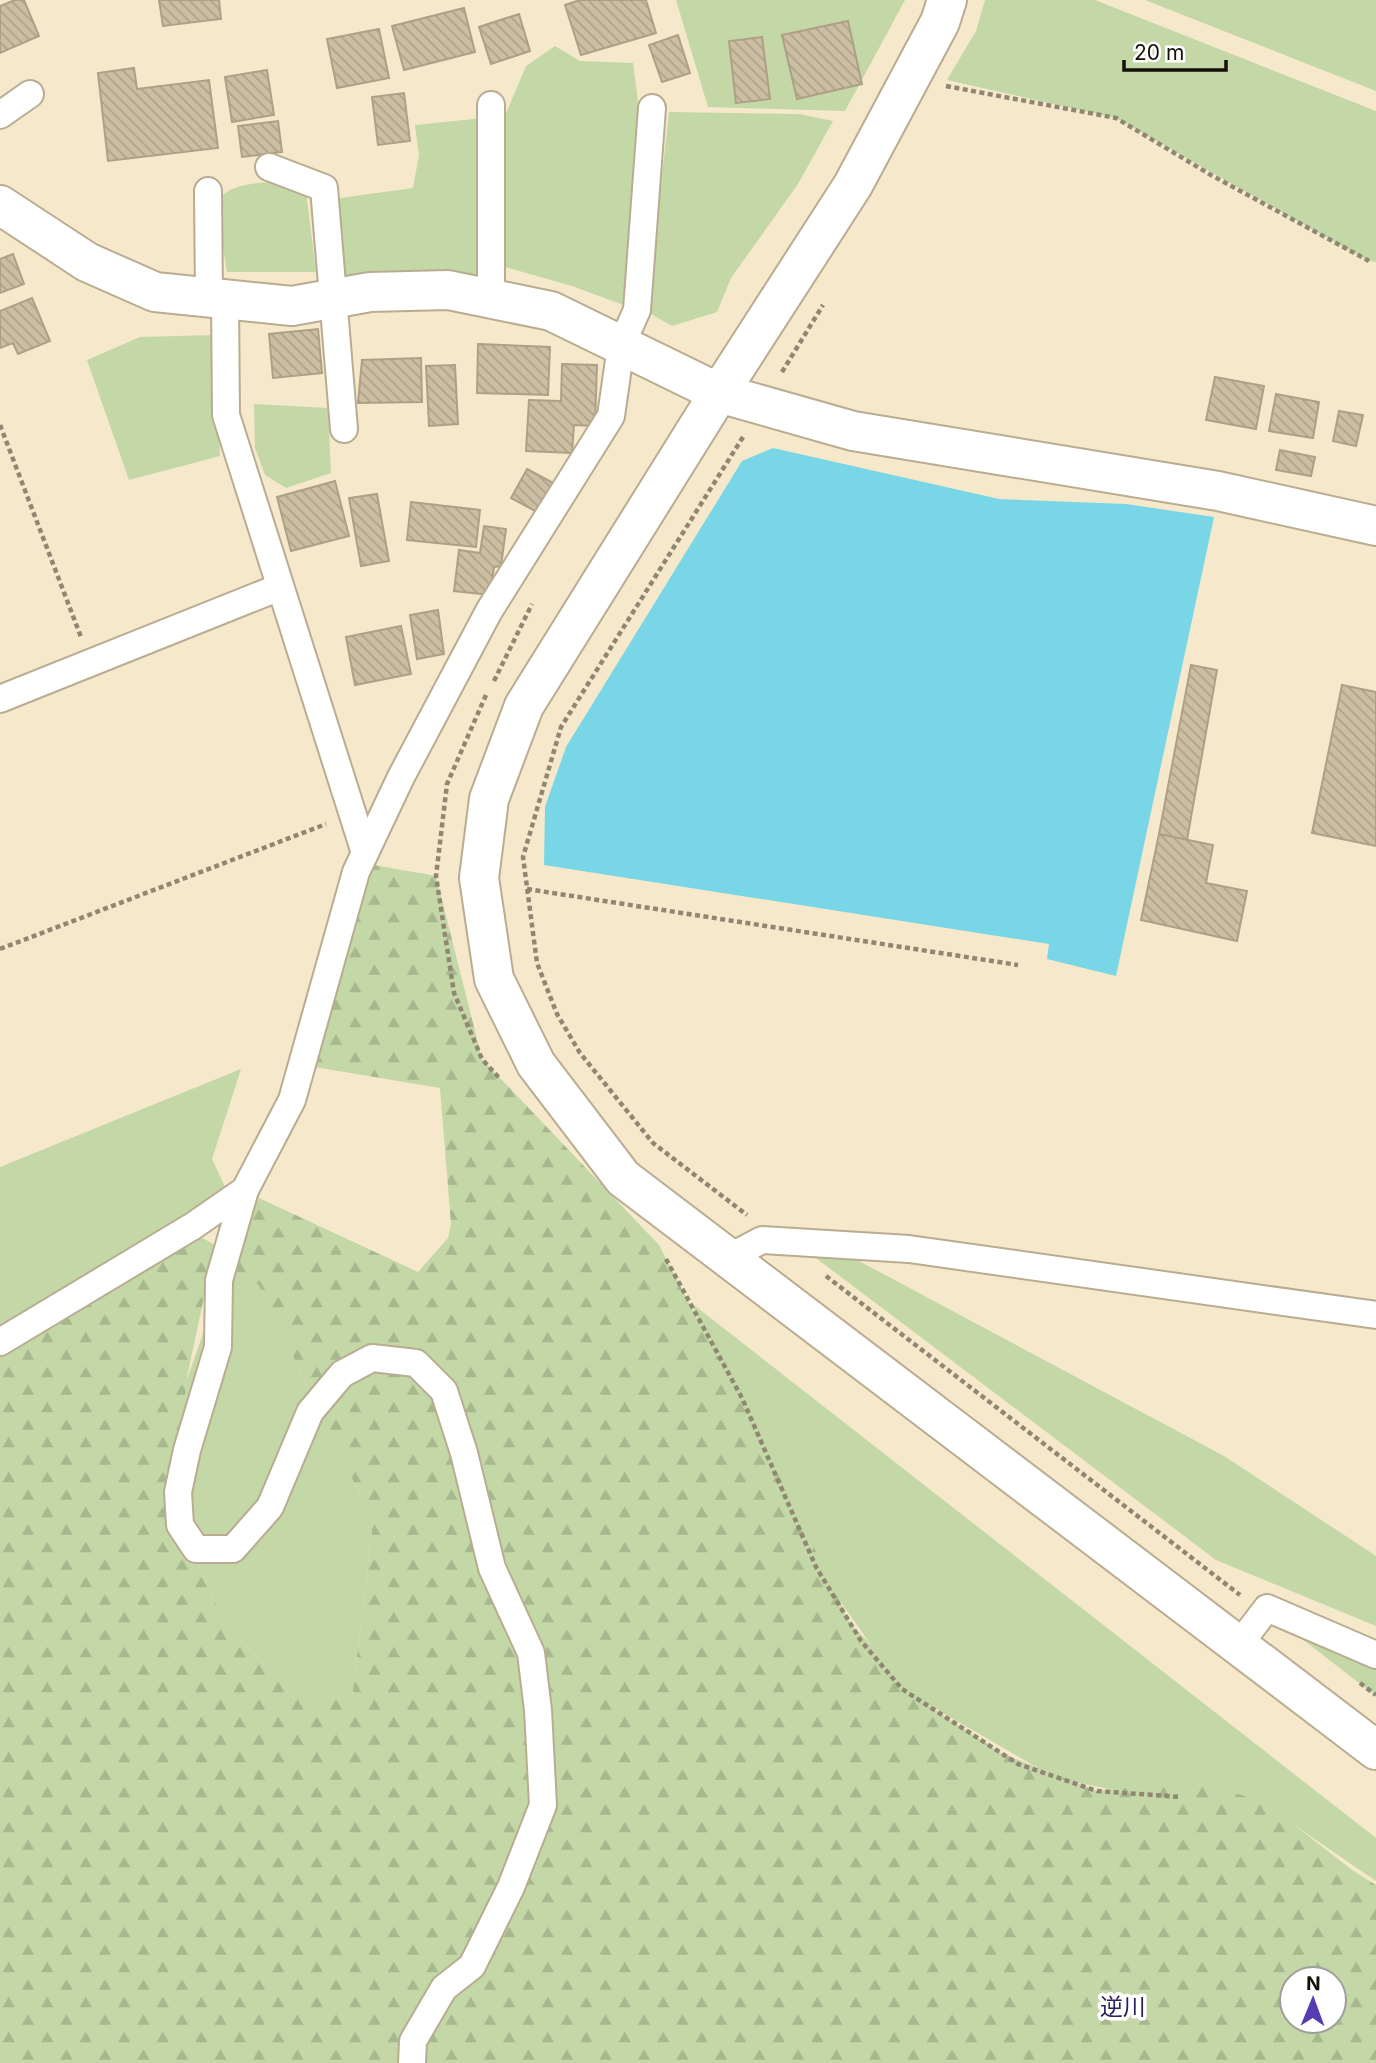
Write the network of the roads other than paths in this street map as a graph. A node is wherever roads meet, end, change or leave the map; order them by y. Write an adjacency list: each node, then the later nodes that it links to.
1 (947, 0): 13 (street)
2 (30, 94): 5 (street)
3 (491, 105): 10 (street)
4 (652, 108): 12 (street)
5 (0, 115)
6 (269, 167): 9 (street)
7 (208, 191): 11 (street)
8 (0, 205): 11 (street)
9 (333, 298): 10 (street); 11 (street); 14 (street)
10 (491, 298): 12 (street)
11 (217, 299): 16 (street)
12 (621, 346): 13 (street); 18 (street)
13 (719, 393): 15 (street); 20 (street)
14 (344, 429)
15 (1376, 526)
16 (281, 587): 17 (street); 18 (street)
17 (0, 699)
18 (365, 853): 19 (street)
19 (245, 1190): 22 (street); 26 (street)
20 (728, 1258): 21 (street); 23 (street)
21 (1376, 1315)
22 (0, 1342)
23 (1238, 1646): 24 (street); 25 (street)
24 (1376, 1655)
25 (1376, 1750)
26 (412, 2063)

